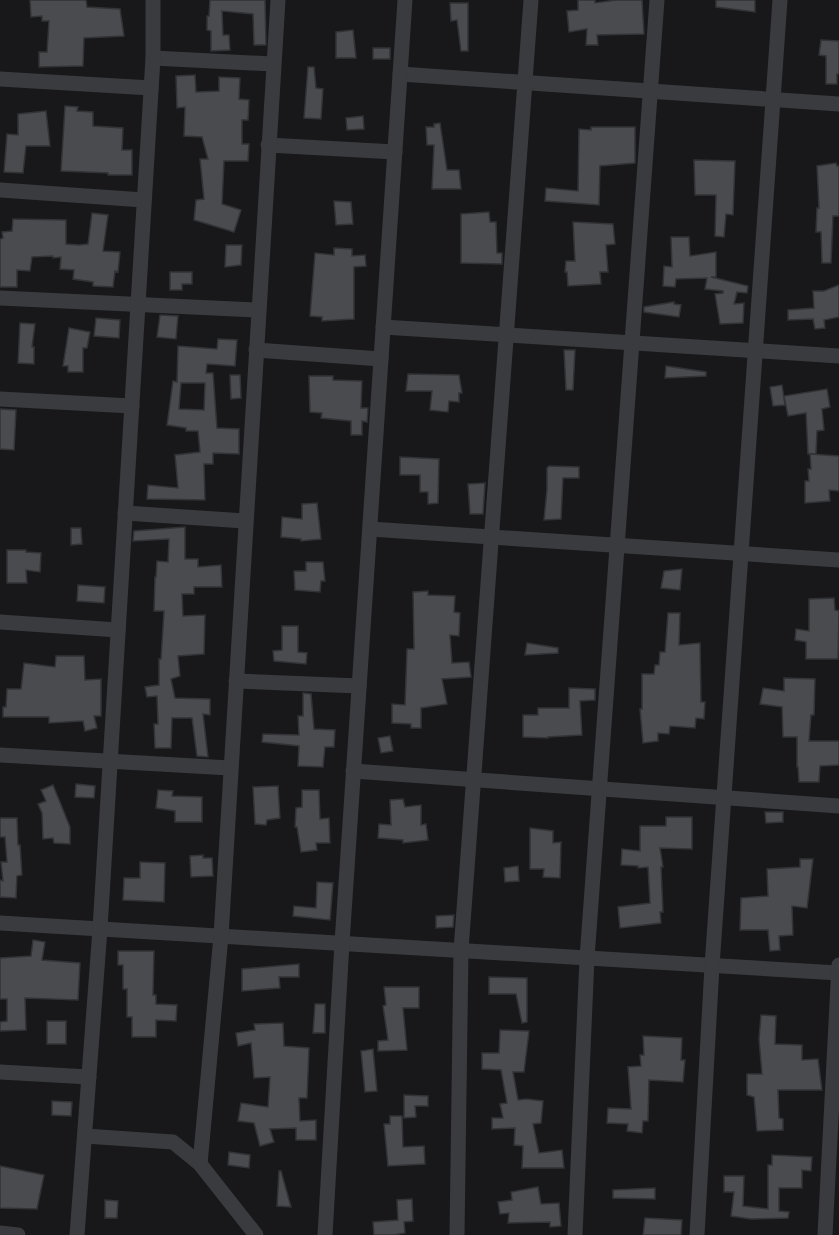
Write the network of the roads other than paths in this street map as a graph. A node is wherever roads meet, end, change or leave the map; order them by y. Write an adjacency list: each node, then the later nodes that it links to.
1 (153, 0): 7 (street)
2 (278, 0): 8 (street)
3 (405, 0): 9 (street)
4 (531, 0): 11 (street)
5 (657, 0): 13 (street)
6 (780, 0): 14 (street)
7 (153, 58): 8 (street); 12 (street)
8 (273, 64): 16 (street)
9 (400, 74): 11 (street); 17 (street)
10 (0, 79): 12 (street)
11 (525, 82): 13 (street); 24 (street)
12 (151, 88): 19 (street)
13 (650, 91): 14 (street); 25 (street)
14 (773, 99): 15 (street); 27 (street)
15 (839, 104)
16 (268, 145): 17 (street); 22 (street)
17 (395, 152): 23 (street)
18 (0, 190): 19 (street)
19 (144, 200): 21 (street)
20 (0, 298): 21 (street)
21 (138, 306): 22 (street); 31 (street)
22 (258, 310): 26 (street)
23 (383, 327): 24 (street); 29 (street)
24 (507, 335): 25 (street); 35 (street)
25 (632, 343): 27 (street); 36 (street)
26 (256, 350): 29 (street); 33 (street)
27 (755, 351): 28 (street); 37 (street)
28 (839, 356)
29 (381, 359): 34 (street)
30 (0, 399): 31 (street)
31 (132, 406): 32 (street)
32 (125, 513): 33 (street); 40 (street)
33 (245, 521): 41 (street)
34 (370, 529): 35 (street); 42 (street)
35 (491, 537): 36 (street); 47 (street)
36 (617, 546): 37 (street); 48 (street)
37 (741, 554): 38 (street); 49 (street)
38 (839, 560)
39 (0, 622): 40 (street)
40 (118, 630): 44 (street)
41 (236, 681): 42 (street); 45 (street)
42 (359, 686): 46 (street)
43 (0, 755): 44 (street)
44 (110, 761): 45 (street); 52 (street)
45 (230, 768): 53 (street)
46 (353, 771): 47 (street); 54 (street)
47 (474, 780): 48 (street); 55 (street)
48 (599, 789): 49 (street); 56 (street)
49 (724, 798): 50 (street); 58 (street)
50 (839, 806)
51 (0, 923): 52 (street)
52 (100, 929): 53 (street); 61 (street)
53 (222, 936): 54 (street); 63 (street)
54 (342, 943): 55 (street); 68 (street)
55 (461, 951): 56 (street); 69 (street)
56 (587, 958): 58 (street); 70 (street)
57 (839, 965): 59 (street)
58 (712, 966): 59 (street); 71 (street)
59 (839, 973): 72 (street)
60 (0, 1072): 61 (street)
61 (89, 1077): 62 (street)
62 (85, 1136): 63 (street); 66 (street)
63 (200, 1164): 67 (street)
64 (0, 1233): 65 (street)
65 (18, 1235)
66 (77, 1235)
67 (256, 1235)
68 (325, 1235)
69 (457, 1235)
70 (575, 1235)
71 (697, 1235)
72 (825, 1235)

